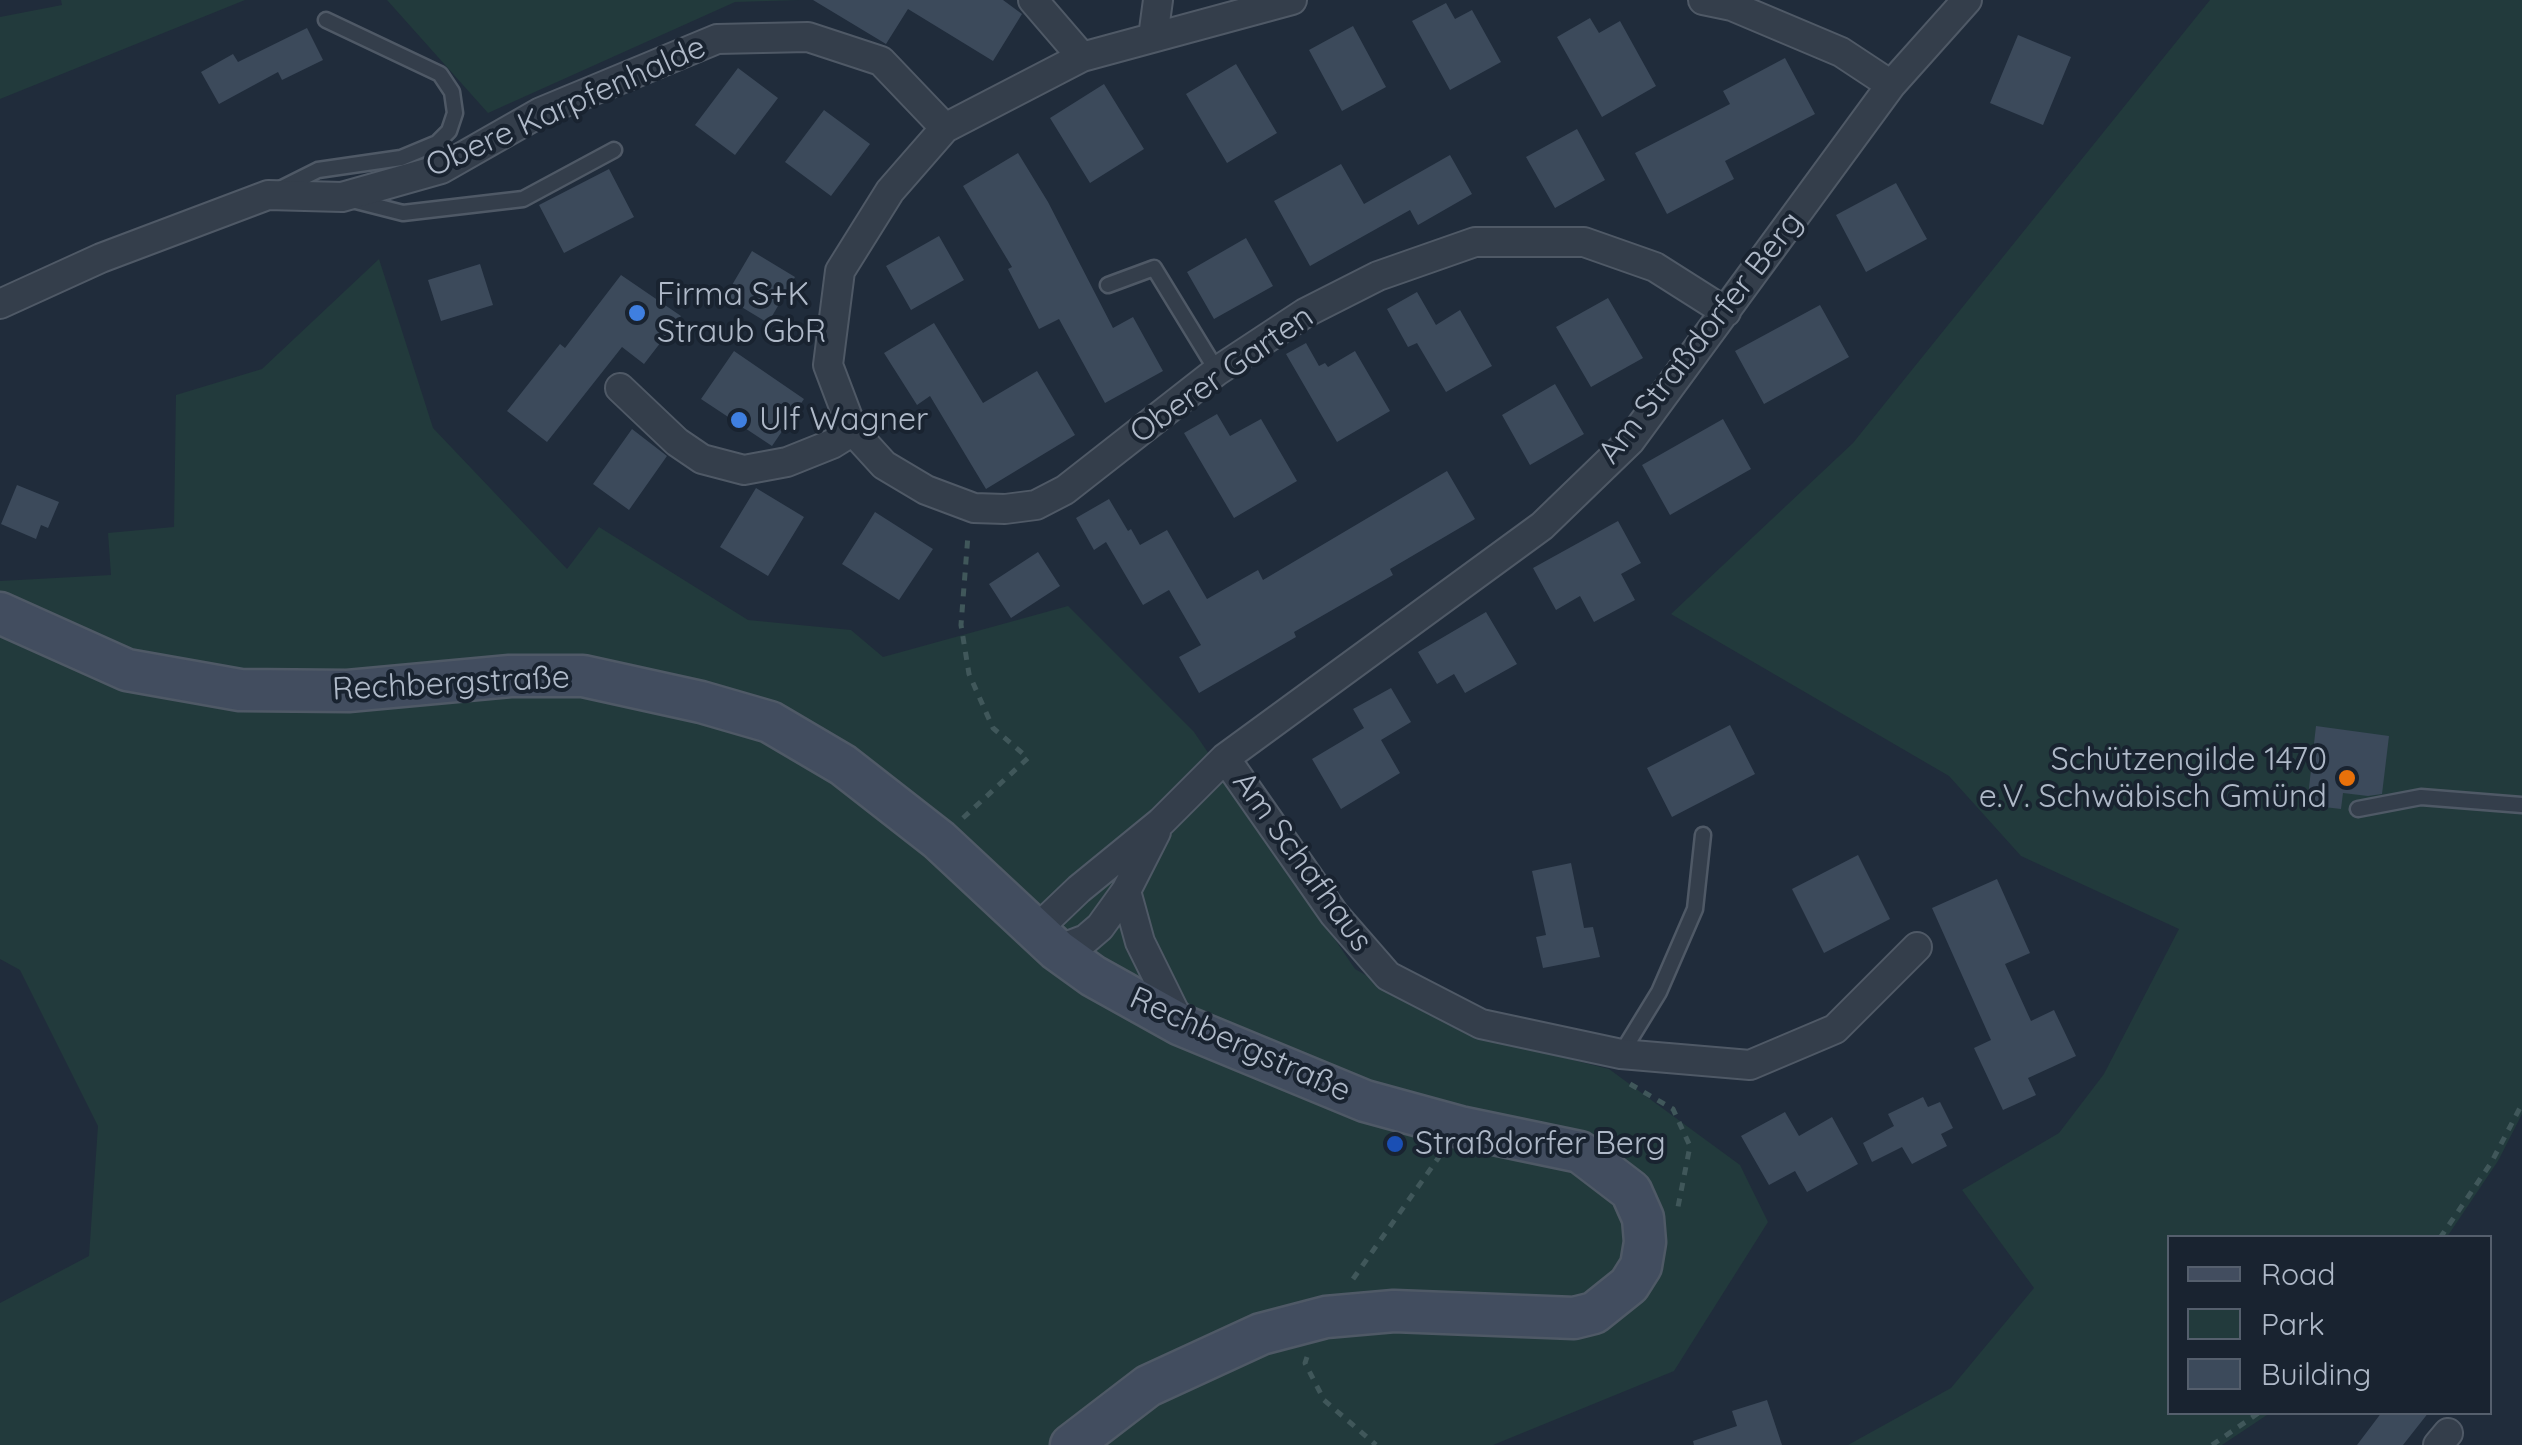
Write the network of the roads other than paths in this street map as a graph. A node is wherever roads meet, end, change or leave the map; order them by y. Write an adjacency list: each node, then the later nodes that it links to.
1 (1032, 0): 8 (street)
2 (1158, 0): 7 (street)
3 (1292, 0): 7 (street, Oberer Garten)
4 (1702, 0): 9 (street)
5 (1966, 0): 9 (street, Am Straßdorfer Berg)
6 (326, 20): 12 (lane)
7 (1153, 36): 8 (street, Oberer Garten)
8 (1082, 57): 10 (street, Oberer Garten)
9 (1892, 86): 16 (street, Am Straßdorfer Berg)
10 (945, 128): 13 (street, Obere Karpfenhalde); 19 (street, Oberer Garten)
11 (614, 150): 13 (lane)
12 (268, 194): 13 (street, Obere Karpfenhalde); 15 (street, Obere Karpfenhalde)
13 (342, 198)
14 (1108, 285): 17 (lane)
15 (0, 304)
16 (1726, 312): 17 (street, Oberer Garten); 21 (street, Am Straßdorfer Berg)
17 (1217, 370): 19 (street, Oberer Garten)
18 (620, 388): 19 (street)
19 (853, 431)
20 (0, 613): 27 (main road, Rechbergstraße)
21 (1225, 758): 24 (street, Am Straßdorfer Berg); 30 (street, Am Schafhaus)
22 (2522, 805): 23 (lane)
23 (2358, 809)
24 (1161, 822): 26 (street, Am Straßdorfer Berg); 27 (street, Am Straßdorfer Berg)
25 (1703, 835): 30 (lane)
26 (1126, 891): 27 (street, Am Straßdorfer Berg); 29 (street)
27 (1046, 941): 29 (main road, Rechbergstraße)
28 (1917, 947): 30 (street, Am Schafhaus)
29 (1181, 1024): 31 (main road, Rechbergstraße)
30 (1621, 1054)
31 (1071, 1445)

